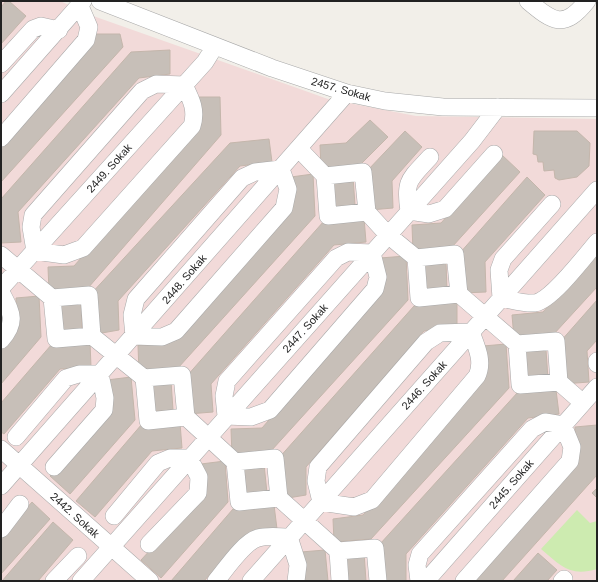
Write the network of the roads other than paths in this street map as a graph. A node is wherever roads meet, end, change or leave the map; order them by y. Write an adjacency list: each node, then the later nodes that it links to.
1 (100, 1): 6 (street, 2457. Sokak)
2 (528, 1): 3 (street)
3 (587, 1)
4 (82, 3): 5 (street); 13 (street)
5 (59, 30): 7 (street); 10 (street)
6 (215, 46): 8 (street, 2449. Sokak); 9 (street, 2457. Sokak)
7 (1, 64)
8 (184, 85): 25 (street, 2449. Sokak); 25 (street); 25 (street)
9 (348, 93): 11 (street, 2457. Sokak); 14 (street, 2448. Sokak)
10 (1, 94)
11 (498, 108): 12 (street, 2457. Sokak); 21 (street, 2447. Sokak)
12 (597, 108)
13 (1, 138)
14 (299, 150): 17 (street, 2448. Sokak); 18 (street)
15 (494, 154): 21 (street)
16 (430, 157): 21 (street)
17 (281, 170): 38 (street, 2448. Sokak); 38 (street); 38 (street)
18 (325, 176): 22 (street); 22 (street)
19 (597, 190): 34 (street, 2446. Sokak)
20 (552, 204): 34 (street)
21 (409, 211): 23 (street, 2447. Sokak)
22 (367, 212): 23 (street)
23 (388, 235): 26 (street, 2447. Sokak); 28 (street)
24 (597, 242): 34 (street)
25 (35, 251): 29 (street, 2449. Sokak)
26 (372, 253): 49 (street, 2447. Sokak); 49 (street); 49 (street)
27 (1, 255): 29 (street)
28 (416, 258): 32 (street); 32 (street)
29 (17, 270): 30 (street, 2449. Sokak); 33 (street)
30 (1, 288)
31 (1, 292): 39 (street)
32 (459, 294): 35 (street)
33 (52, 298): 37 (street); 37 (street)
34 (501, 298): 35 (street, 2446. Sokak)
35 (484, 318): 36 (street, 2446. Sokak); 40 (street)
36 (471, 332): 61 (street, 2446. Sokak); 61 (street); 61 (street)
37 (92, 336): 41 (street)
38 (134, 336): 41 (street, 2448. Sokak)
39 (1, 340)
40 (517, 344): 46 (street); 46 (street)
41 (116, 357): 44 (street, 2448. Sokak); 45 (street)
42 (597, 361): 43 (street)
43 (597, 364)
44 (100, 374): 52 (street); 57 (street, 2448. Sokak); 58 (street)
45 (144, 378): 50 (street); 50 (street)
46 (559, 382): 48 (street)
47 (597, 387): 48 (street, 2445. Sokak)
48 (583, 403): 51 (street, 2445. Sokak)
49 (226, 416): 53 (street, 2447. Sokak)
50 (186, 417): 53 (street)
51 (564, 425): 79 (street); 80 (street, 2445. Sokak); 81 (street)
52 (16, 437)
53 (207, 437): 55 (street, 2447. Sokak); 56 (street)
54 (1, 449): 57 (street, 2442. Sokak)
55 (189, 458): 63 (street); 67 (street); 68 (street, 2447. Sokak)
56 (235, 462): 60 (street); 60 (street)
57 (20, 465): 59 (street, 2448. Sokak); 68 (street, 2442. Sokak)
58 (54, 467)
59 (1, 486)
60 (279, 498): 64 (street)
61 (321, 502): 64 (street, 2446. Sokak)
62 (20, 504): 65 (street)
63 (114, 516)
64 (304, 521): 66 (street, 2446. Sokak); 69 (street)
65 (1, 529)
66 (289, 537): 74 (street); 75 (street, 2446. Sokak); 76 (street)
67 (149, 544)
68 (111, 547): 72 (street, 2447. Sokak); 73 (street, 2442. Sokak)
69 (338, 551): 77 (street); 78 (street)
70 (78, 556): 71 (street)
71 (54, 581)
72 (81, 581)
73 (150, 581)
74 (216, 581)
75 (251, 581)
76 (296, 581)
77 (340, 581)
78 (378, 581)
79 (418, 581)
80 (426, 581)
81 (464, 581)

